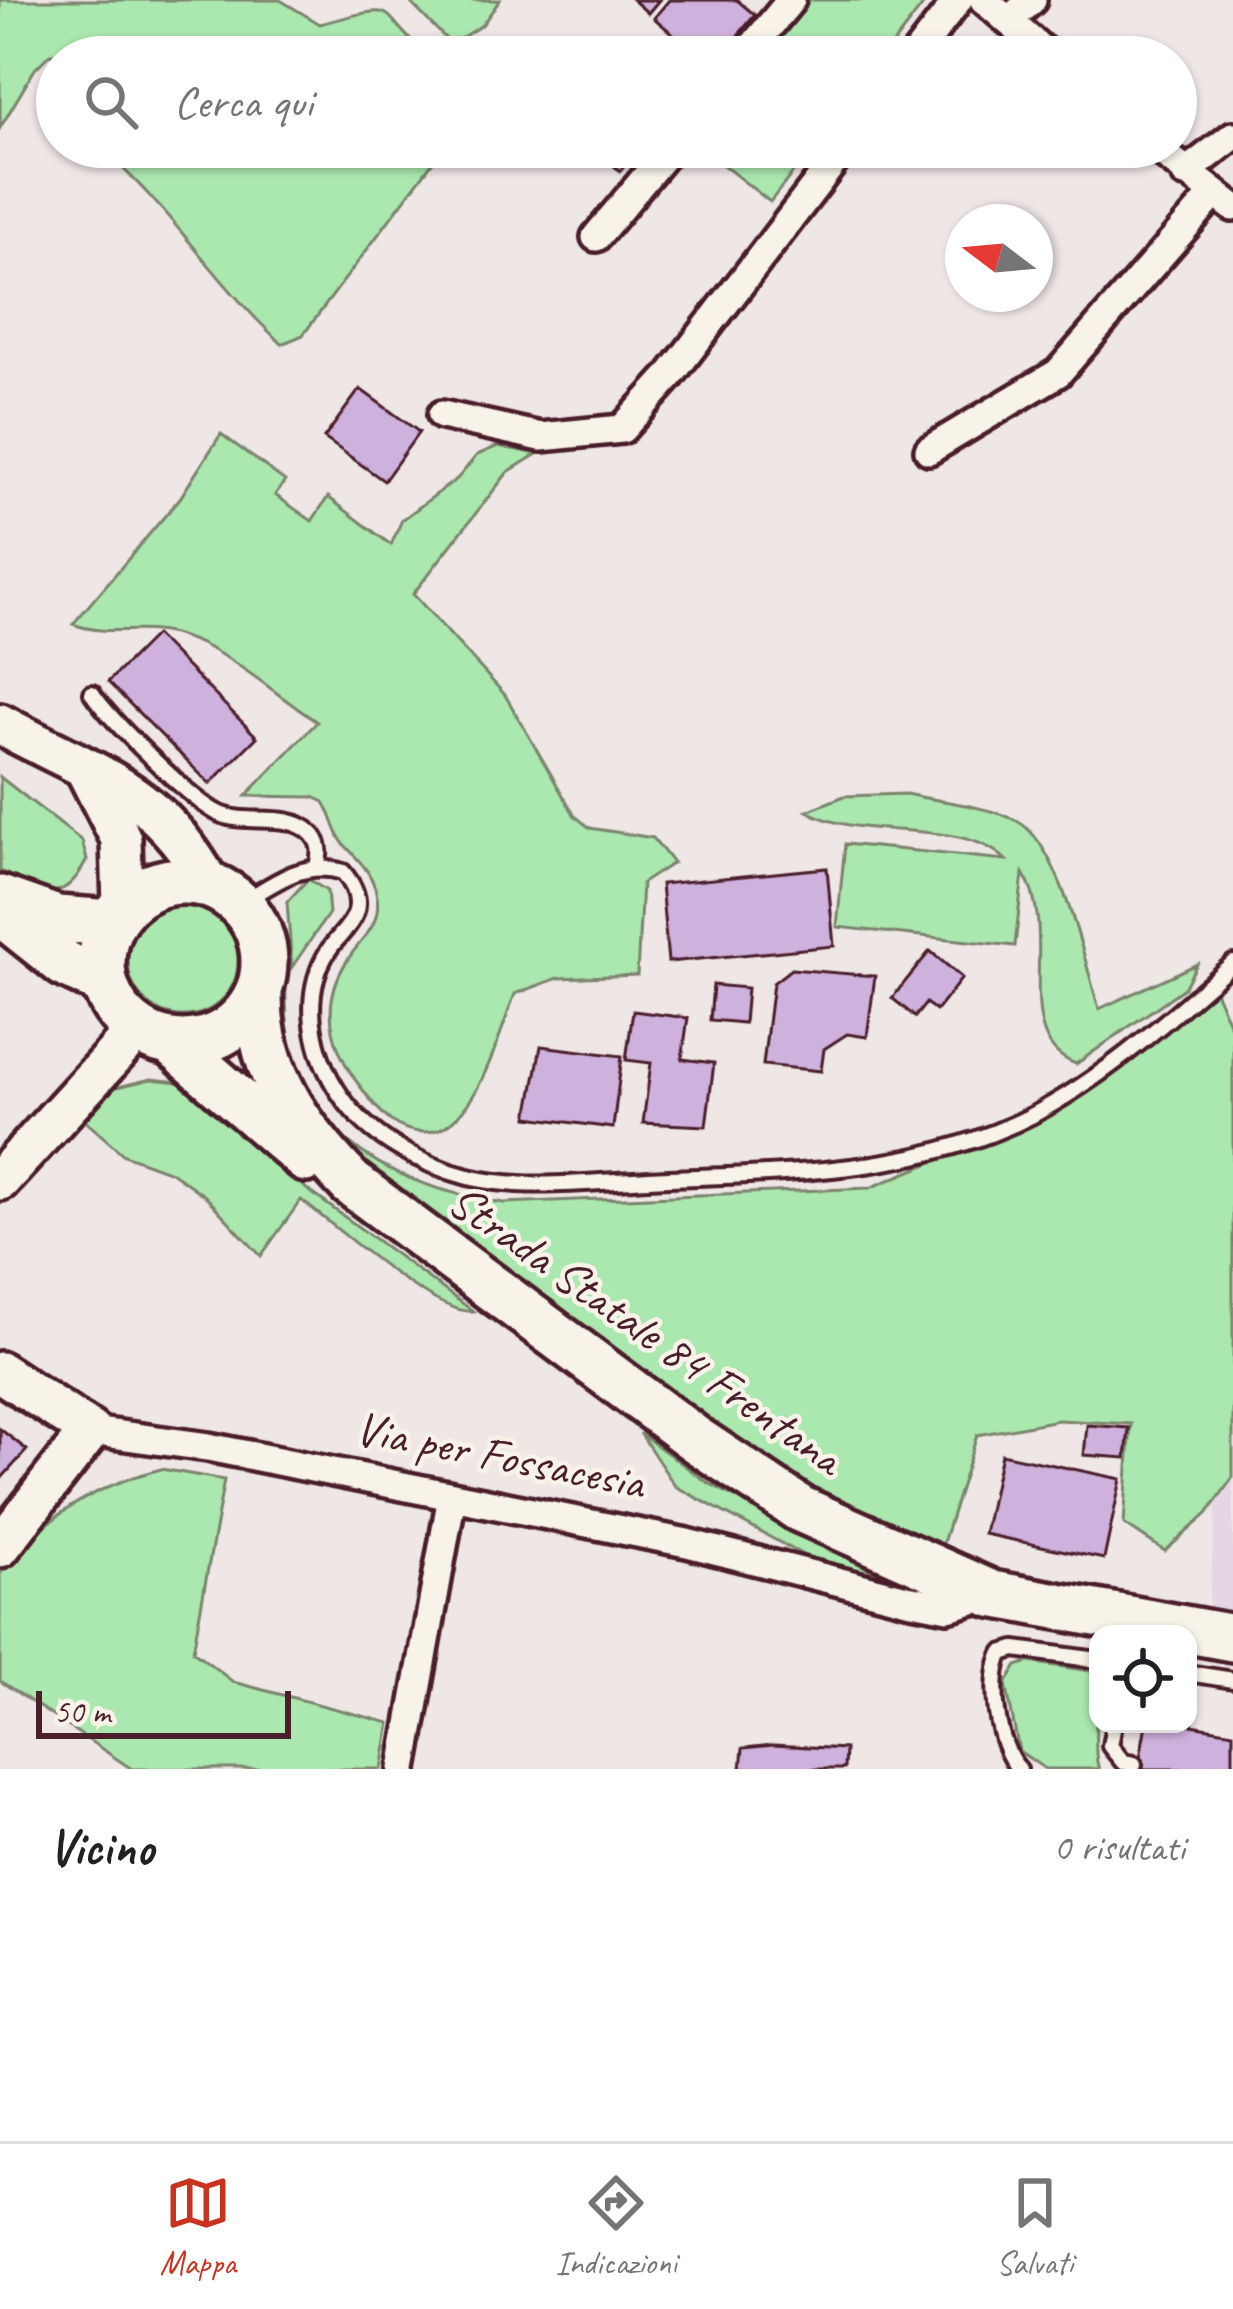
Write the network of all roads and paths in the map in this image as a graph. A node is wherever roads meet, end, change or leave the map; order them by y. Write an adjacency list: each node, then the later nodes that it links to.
1 (791, 0): 6 (street)
2 (958, 0): 7 (street)
3 (984, 0): 5 (street)
4 (1032, 0): 5 (street)
5 (1009, 21): 8 (street)
6 (761, 36)
7 (930, 36)
8 (1026, 36)
9 (1233, 136): 10 (street)
10 (1197, 164)
11 (653, 168): 17 (street)
12 (829, 168): 18 (street)
13 (1179, 168): 15 (street)
14 (1191, 168): 15 (street)
15 (1185, 173): 16 (street)
16 (1223, 200): 19 (street)
17 (596, 237)
18 (442, 415)
19 (928, 450)
20 (92, 693): 23 (lane)
21 (0, 724): 22 (street)
22 (87, 772): 24 (street); 27 (street)
23 (317, 866): 24 (lane); 28 (lane)
24 (225, 894): 27 (main road); 30 (main road)
25 (0, 899): 27 (main road)
26 (0, 912): 29 (main road)
27 (117, 914): 29 (main road)
28 (1233, 963)
29 (104, 982): 31 (main road)
30 (259, 991): 31 (main road); 33 (main road, Strada Statale 84 Frentana)
31 (154, 1036): 32 (street); 33 (main road, Strada Statale 84 Frentana)
32 (0, 1180)
33 (351, 1184): 38 (main road, Strada Statale 84 Frentana)
34 (0, 1372): 35 (street, Via per Fossacesia)
35 (90, 1431): 36 (street, Via per Fossacesia); 37 (street)
36 (452, 1496): 38 (street, Via per Fossacesia); 45 (street)
37 (0, 1546)
38 (992, 1594): 39 (main road, Strada Statale 84 Frentana)
39 (1233, 1639)
40 (1089, 1659): 46 (lane)
41 (1197, 1674): 42 (lane)
42 (1233, 1680)
43 (1112, 1733): 44 (lane)
44 (1134, 1764)
45 (403, 1769)
46 (1019, 1769)

